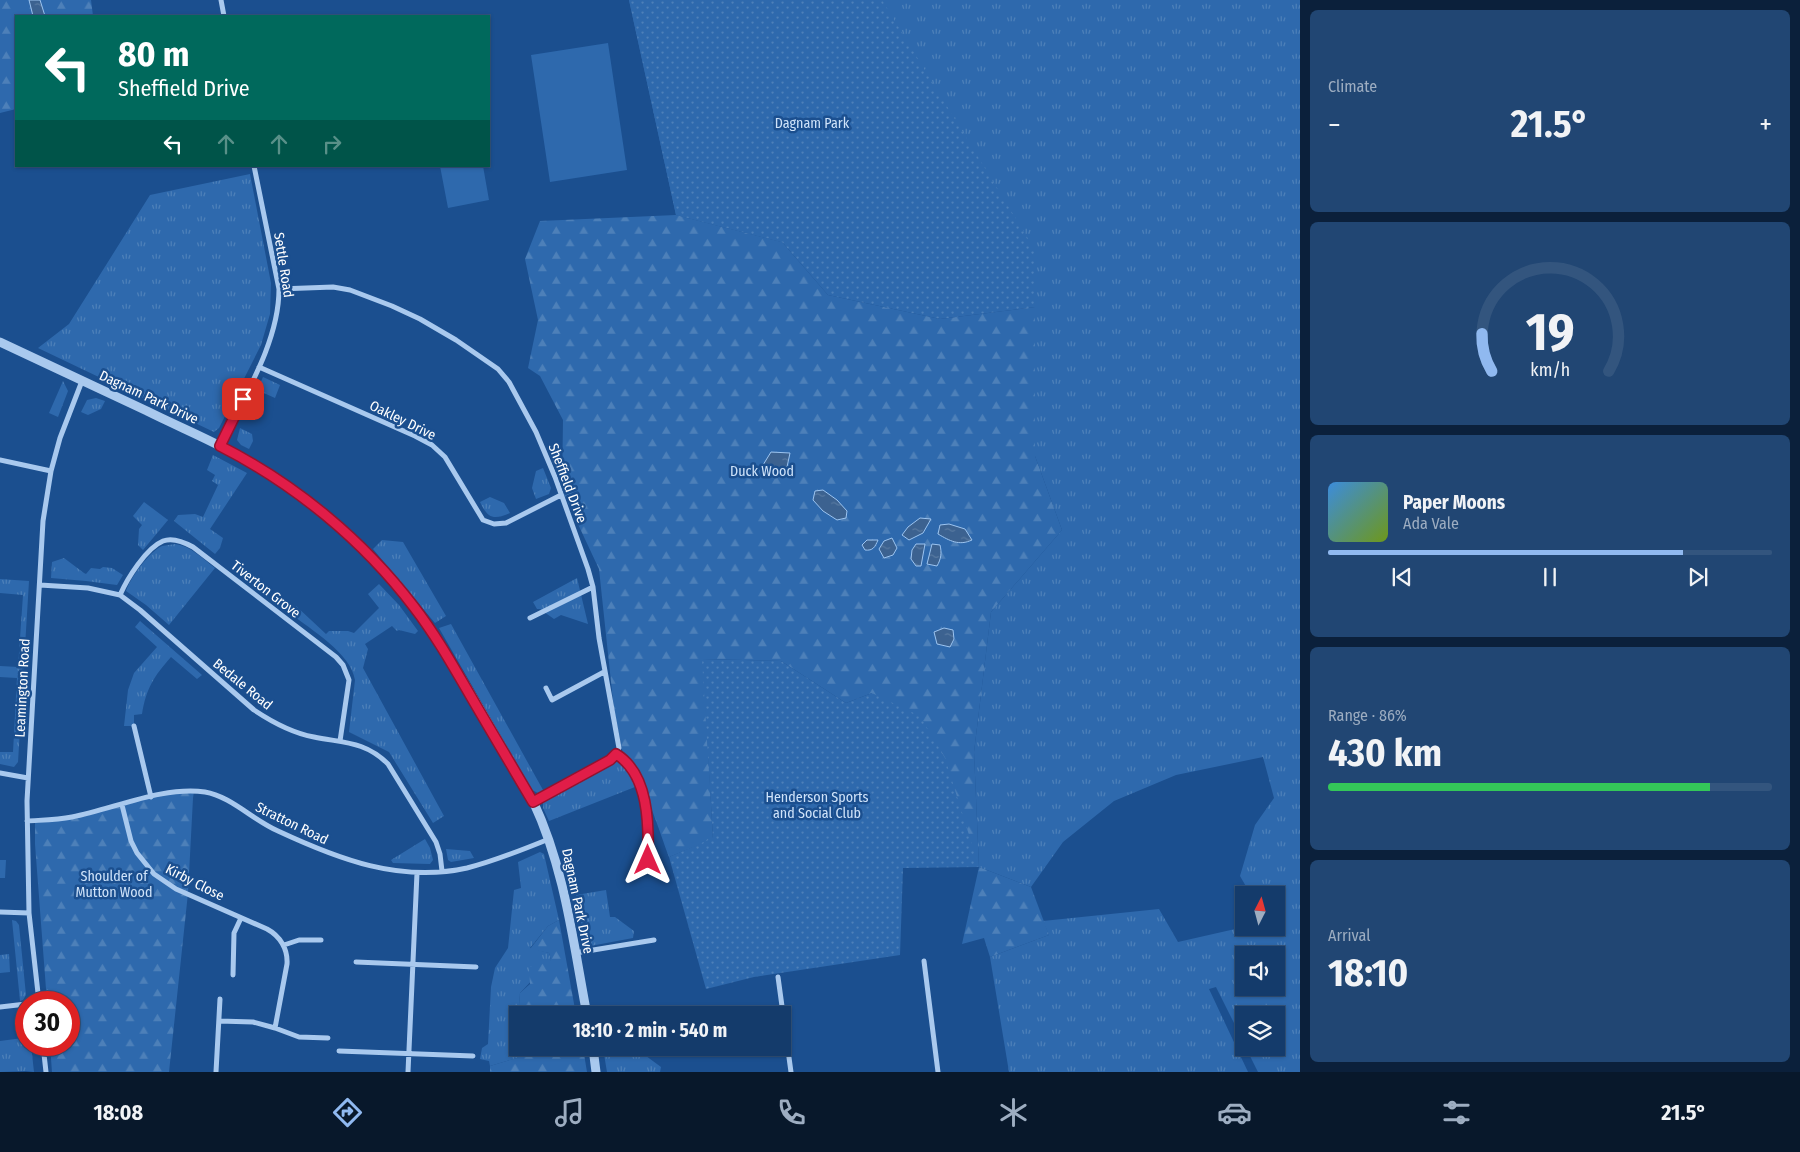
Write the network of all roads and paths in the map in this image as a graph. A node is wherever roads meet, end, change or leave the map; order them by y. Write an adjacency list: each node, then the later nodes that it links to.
1 (221, 0): 2 (street)
2 (224, 15)
3 (254, 167): 4 (street, Settle Road)
4 (279, 289): 6 (street, Settle Road); 11 (street, Sheffield Drive)
5 (0, 342): 7 (street, Dagnam Park Drive)
6 (259, 367): 8 (street, Settle Road); 11 (street, Oakley Drive)
7 (82, 381): 8 (street, Dagnam Park Drive); 10 (street, Leamington Road)
8 (220, 446): 24 (street, Dagnam Park Drive)
9 (0, 460): 10 (street)
10 (51, 471): 12 (street, Leamington Road)
11 (561, 495): 13 (street, Sheffield Drive)
12 (40, 585): 14 (street, Bedale Road); 22 (street, Leamington Road)
13 (593, 587): 15 (street); 16 (street, Sheffield Drive)
14 (120, 595): 19 (street, Bedale Road); 19 (street, Tiverton Grove)
15 (530, 618)
16 (604, 672): 17 (street); 20 (street, Sheffield Drive)
17 (546, 688)
18 (134, 726): 23 (street)
19 (340, 740): 29 (street, Bedale Road)
20 (616, 754): 24 (street); 28 (street)
21 (0, 774): 22 (street)
22 (28, 778): 26 (street, Leamington Road)
23 (151, 797): 25 (street, Stratton Road); 30 (street, Stratton Road)
24 (533, 802): 27 (street, Dagnam Park Drive)
25 (122, 805): 26 (street, Stratton Road); 33 (street, Kirby Close)
26 (27, 821): 32 (street, Leamington Road)
27 (549, 839): 29 (street, Stratton Road); 37 (street, Dagnam Park Drive)
28 (645, 866)
29 (442, 871): 30 (street, Stratton Road)
30 (416, 873): 40 (street)
31 (0, 912): 32 (street)
32 (29, 913): 44 (street, Leamington Road)
33 (241, 918): 36 (street, Kirby Close); 42 (street)
34 (321, 940): 36 (street)
35 (654, 940): 37 (street)
36 (284, 945): 50 (street)
37 (575, 953): 47 (street, Dagnam Park Drive)
38 (924, 961): 62 (street)
39 (356, 962): 40 (street)
40 (412, 964): 41 (street); 53 (street)
41 (476, 967)
42 (233, 976)
43 (778, 977): 61 (street)
44 (37, 991)
45 (220, 999): 49 (street)
46 (15, 1005): 48 (street)
47 (585, 1006)
48 (0, 1007)
49 (218, 1021): 50 (street); 58 (street)
50 (275, 1028): 51 (street)
51 (328, 1038)
52 (339, 1051): 53 (street)
53 (409, 1053): 55 (street); 59 (street)
54 (44, 1056): 57 (street)
55 (473, 1056)
56 (594, 1056): 60 (street)
57 (46, 1072)
58 (216, 1072)
59 (408, 1072)
60 (596, 1072)
61 (791, 1072)
62 (938, 1072)

